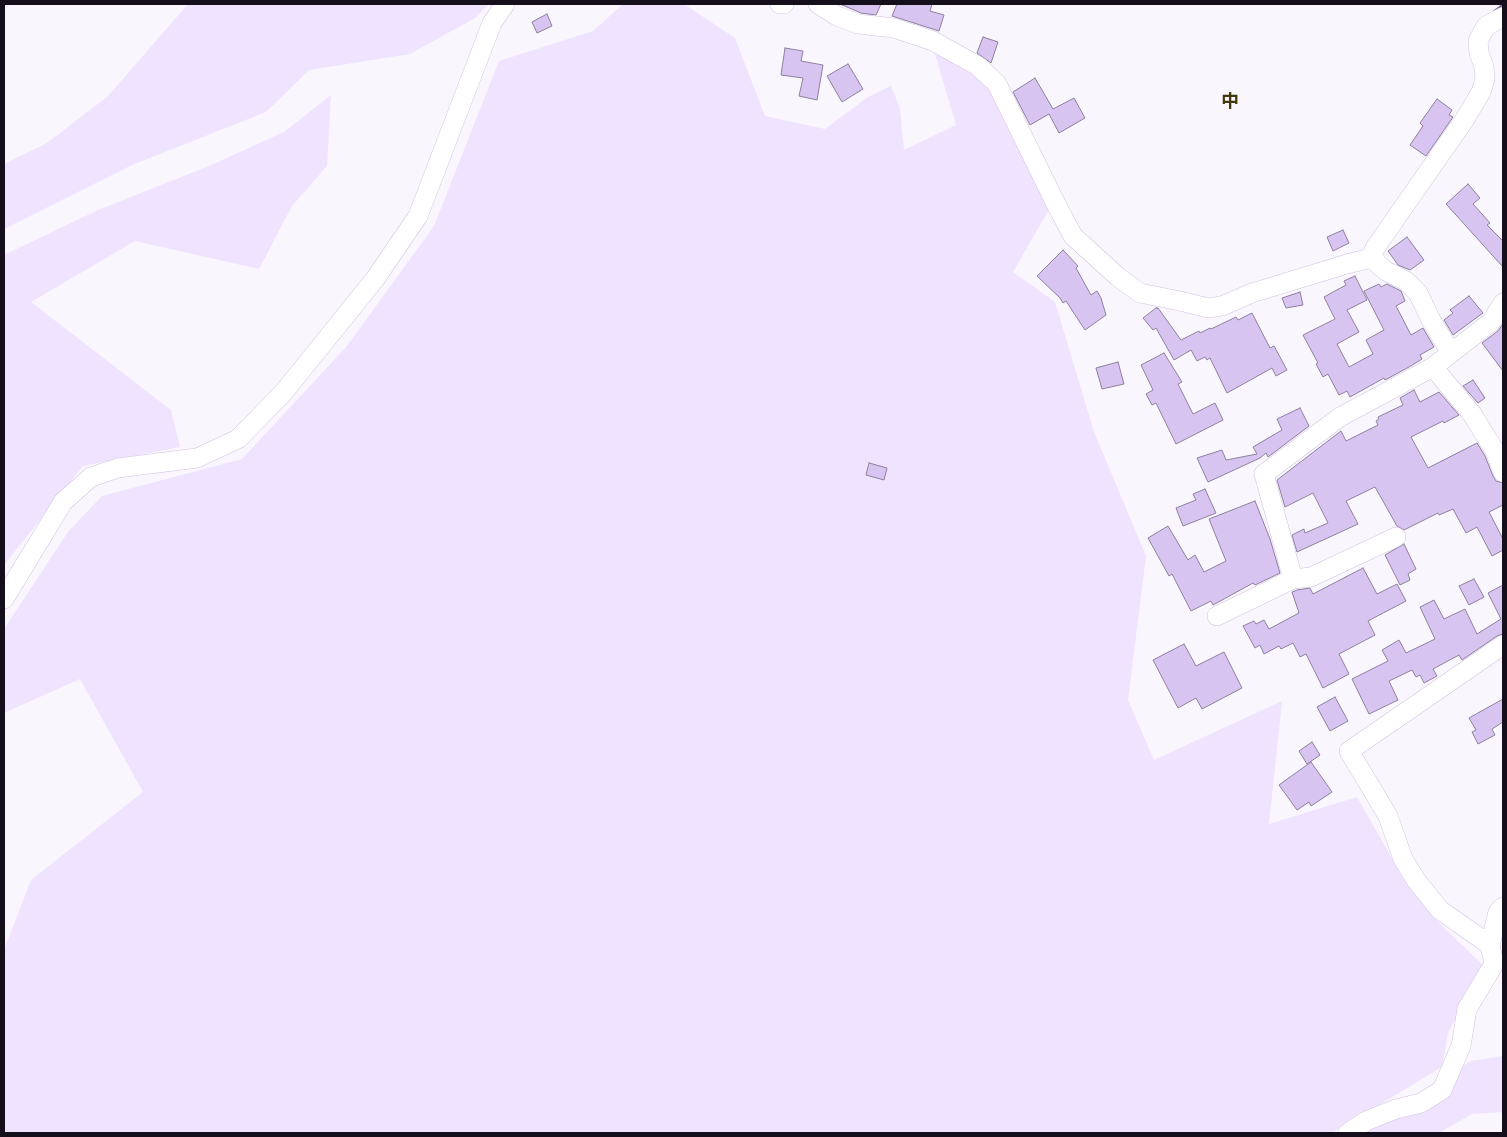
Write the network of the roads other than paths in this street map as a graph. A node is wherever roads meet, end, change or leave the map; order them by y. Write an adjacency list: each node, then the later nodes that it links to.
1 (505, 4): 13 (street)
2 (780, 4): 3 (street)
3 (784, 4)
4 (818, 4): 6 (street)
5 (1503, 17): 6 (street)
6 (1371, 258): 8 (street)
7 (1503, 302): 8 (street)
8 (1451, 353): 9 (street)
9 (1433, 367): 10 (street); 12 (street)
10 (1503, 472)
11 (1396, 536): 12 (street)
12 (1293, 579): 14 (street)
13 (4, 599)
14 (1217, 616)
15 (1503, 645): 17 (street)
16 (1503, 907): 17 (street)
17 (1490, 945): 18 (street)
18 (1348, 1133)

